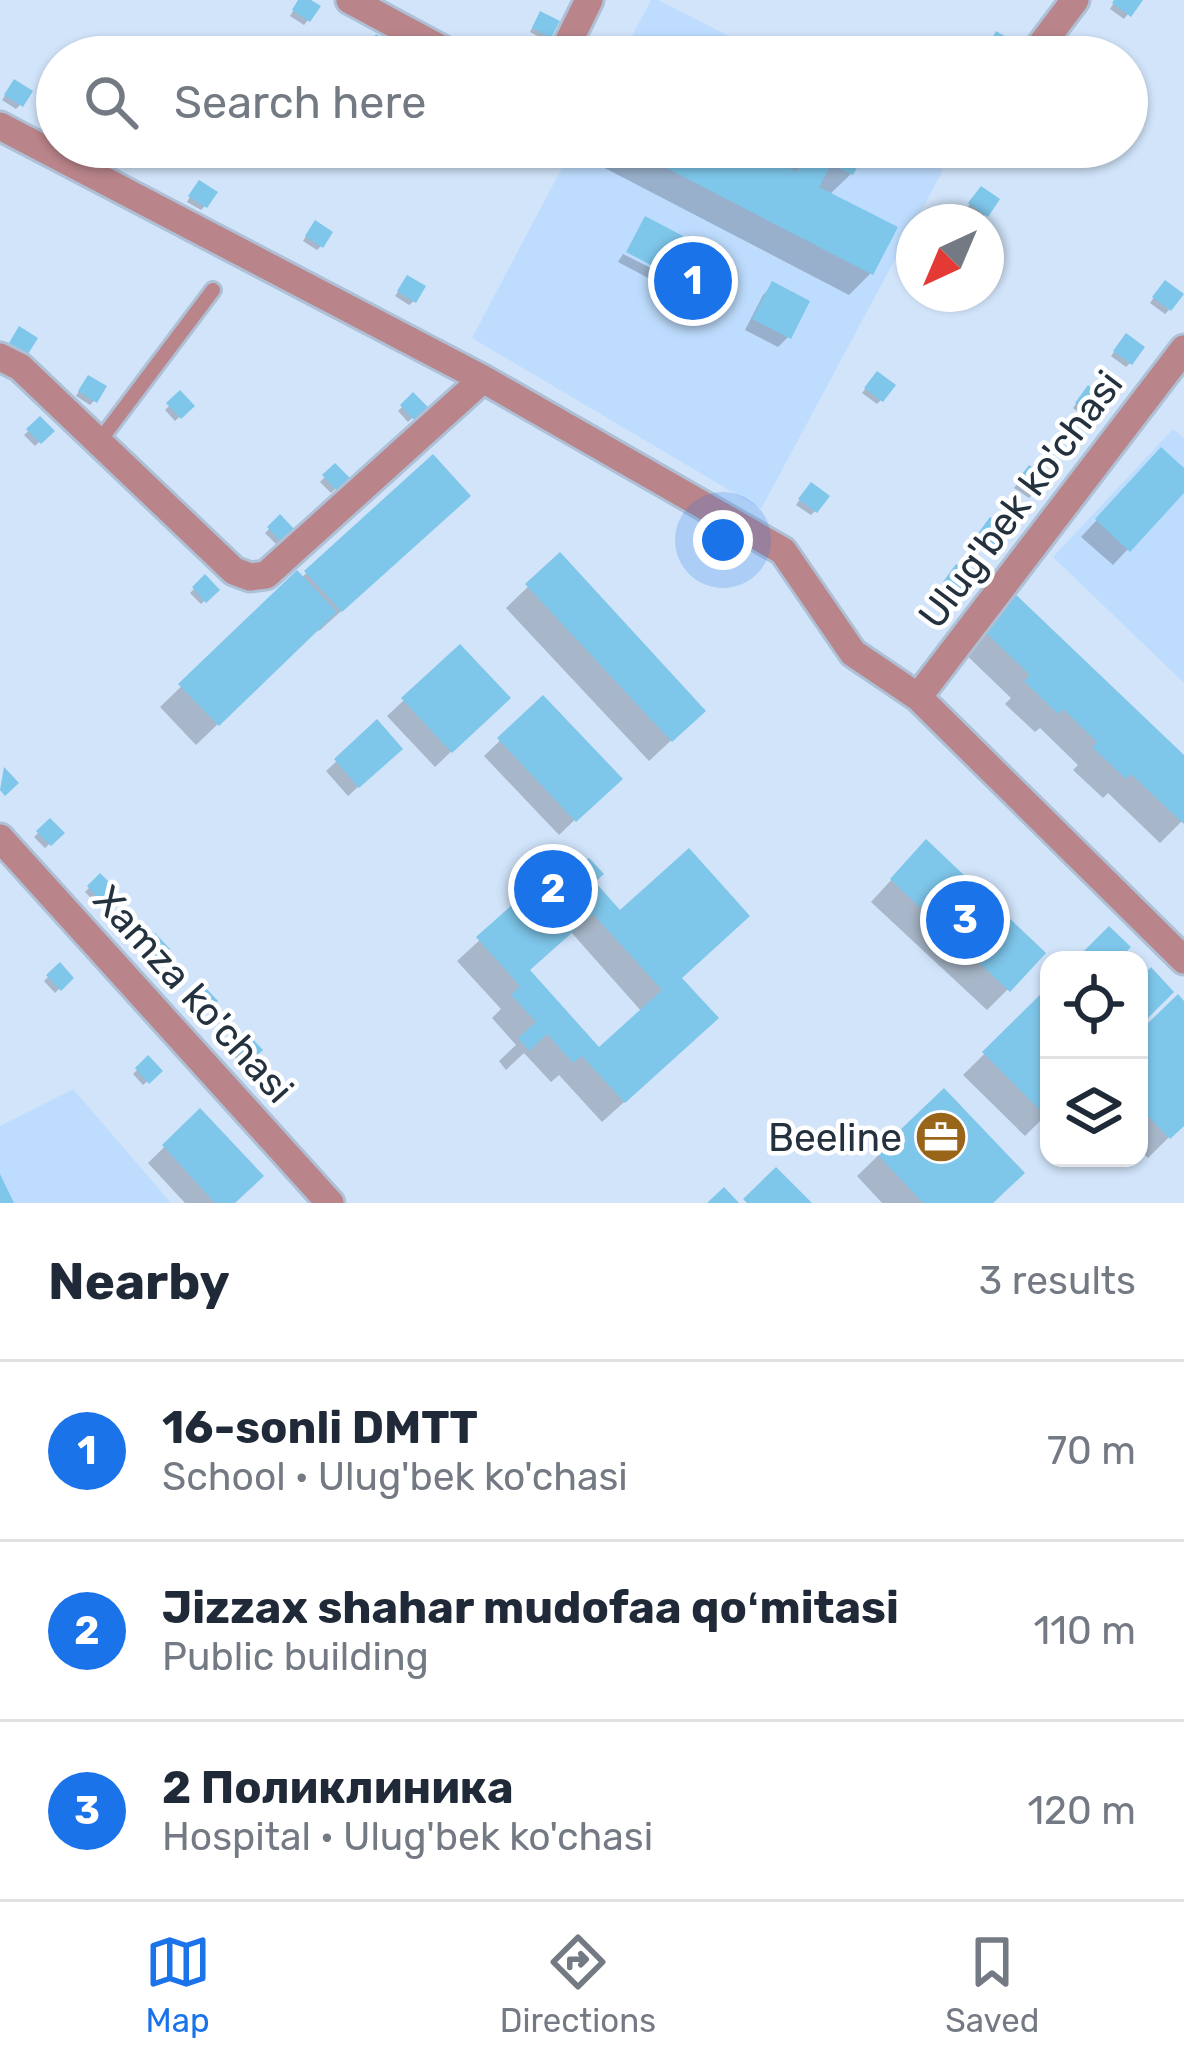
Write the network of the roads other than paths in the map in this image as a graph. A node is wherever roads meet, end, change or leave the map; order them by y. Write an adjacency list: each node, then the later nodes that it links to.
1 (350, 0): 4 (street)
2 (589, 0): 5 (street)
3 (1075, 0): 6 (street)
4 (417, 36)
5 (571, 36)
6 (1048, 36)
7 (0, 125): 8 (street)
8 (36, 144)
9 (82, 168): 13 (street)
10 (213, 290): 14 (lane)
11 (1184, 349): 15 (street, Ulug'bek ko'chasi)
12 (0, 357): 14 (street)
13 (483, 379): 14 (street); 15 (street)
14 (98, 443)
15 (918, 697): 17 (street)
16 (0, 838): 18 (street, Xamza ko'chasi)
17 (1184, 961)
18 (330, 1203)

